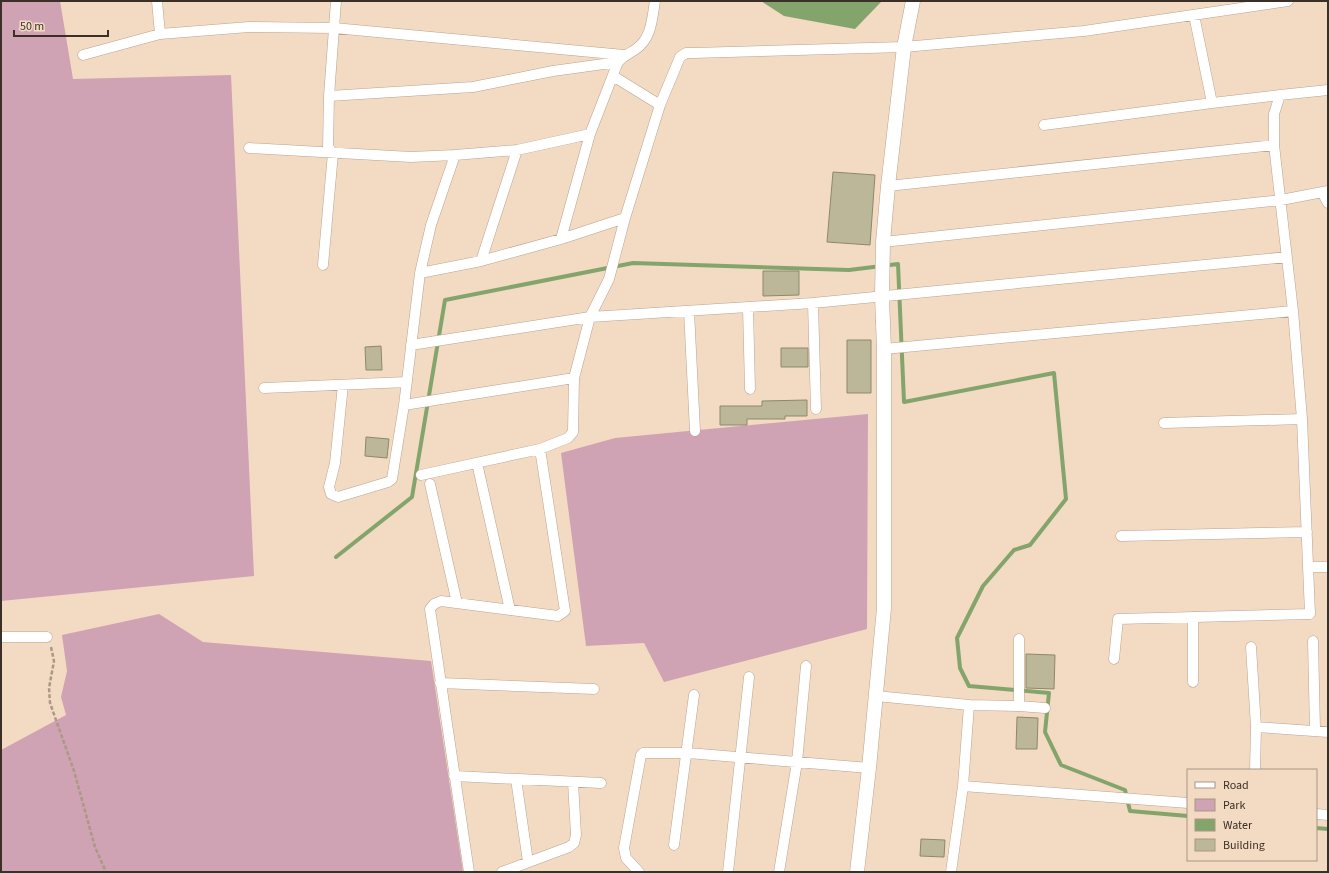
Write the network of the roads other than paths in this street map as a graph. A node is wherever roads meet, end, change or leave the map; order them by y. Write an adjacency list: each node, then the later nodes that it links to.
1 (157, 1): 8 (street)
2 (336, 1): 7 (street)
3 (656, 1): 11 (street)
4 (913, 1): 9 (main road)
5 (1288, 1): 6 (street)
6 (1194, 15): 9 (street); 16 (street)
7 (334, 28): 8 (street); 11 (street); 15 (street)
8 (160, 34): 10 (street)
9 (904, 47): 17 (street); 25 (main road)
10 (83, 55)
11 (621, 58): 12 (street); 15 (street)
12 (613, 76): 17 (street); 19 (street)
13 (1328, 90): 14 (street)
14 (1280, 95): 16 (street); 20 (street)
15 (329, 96): 23 (street)
16 (1212, 103): 18 (street)
17 (660, 105): 29 (street)
18 (1044, 125)
19 (590, 134): 22 (street); 30 (street)
20 (1274, 145): 25 (street); 27 (street)
21 (249, 148): 23 (street)
22 (517, 150): 24 (street); 33 (street)
23 (333, 153): 24 (street); 34 (street)
24 (455, 156): 35 (street)
25 (888, 186): 31 (main road)
26 (1325, 191): 27 (street); 28 (street)
27 (1281, 200): 31 (street); 32 (street)
28 (1328, 203)
29 (625, 218): 30 (street); 41 (street)
30 (561, 239): 33 (street)
31 (883, 247): 36 (main road)
32 (1287, 257): 36 (street); 40 (street)
33 (481, 261): 35 (street)
34 (323, 265)
35 (420, 273): 42 (street)
36 (882, 297): 37 (street); 43 (main road)
37 (813, 303): 38 (street); 50 (street)
38 (748, 308): 39 (street); 48 (street)
39 (689, 311): 41 (street); 53 (street)
40 (1293, 311): 43 (street); 51 (street)
41 (590, 317): 42 (street); 44 (street)
42 (411, 345): 45 (street)
43 (884, 349): 77 (main road)
44 (574, 378): 49 (street); 54 (street)
45 (407, 382): 46 (street); 49 (street)
46 (343, 384): 47 (street); 49 (street)
47 (264, 388)
48 (750, 389)
49 (404, 405)
50 (816, 409)
51 (1302, 419): 52 (street); 58 (street)
52 (1164, 423)
53 (695, 431)
54 (540, 449): 55 (street); 63 (street)
55 (477, 463): 56 (street); 63 (street)
56 (421, 475)
57 (430, 484): 62 (street)
58 (1308, 532): 59 (street); 60 (street)
59 (1121, 536)
60 (1309, 567): 61 (street); 64 (street)
61 (1328, 567)
62 (457, 603): 63 (street); 74 (street)
63 (510, 610)
64 (1193, 617): 70 (street); 73 (street)
65 (1, 637): 66 (street)
66 (47, 637)
67 (1019, 639): 78 (street)
68 (1313, 641): 82 (street)
69 (1252, 647): 81 (street)
70 (1114, 659)
71 (806, 666): 86 (street)
72 (749, 677): 85 (street)
73 (1193, 682)
74 (440, 683): 75 (street); 89 (street)
75 (594, 689)
76 (694, 695): 84 (street)
77 (876, 696): 79 (street); 87 (main road)
78 (1020, 703): 79 (street); 80 (street)
79 (970, 705): 93 (street)
80 (1045, 708)
81 (1256, 727): 82 (street); 88 (street)
82 (1315, 730): 83 (street)
83 (1328, 732)
84 (688, 753): 85 (street); 97 (street); 101 (street)
85 (742, 758): 86 (street); 102 (street)
86 (797, 762): 87 (street); 103 (street)
87 (869, 768): 104 (main road)
88 (1255, 769)
89 (454, 776): 90 (street); 99 (street)
90 (516, 779): 91 (street); 98 (street)
91 (573, 782): 92 (street); 98 (street)
92 (601, 782)
93 (964, 786): 94 (street); 105 (street)
94 (1187, 803)
95 (1317, 814): 96 (street)
96 (1328, 815)
97 (674, 845)
98 (528, 862): 100 (street)
99 (469, 872)
100 (502, 872)
101 (639, 872)
102 (728, 872)
103 (779, 872)
104 (857, 872)
105 (951, 872)

